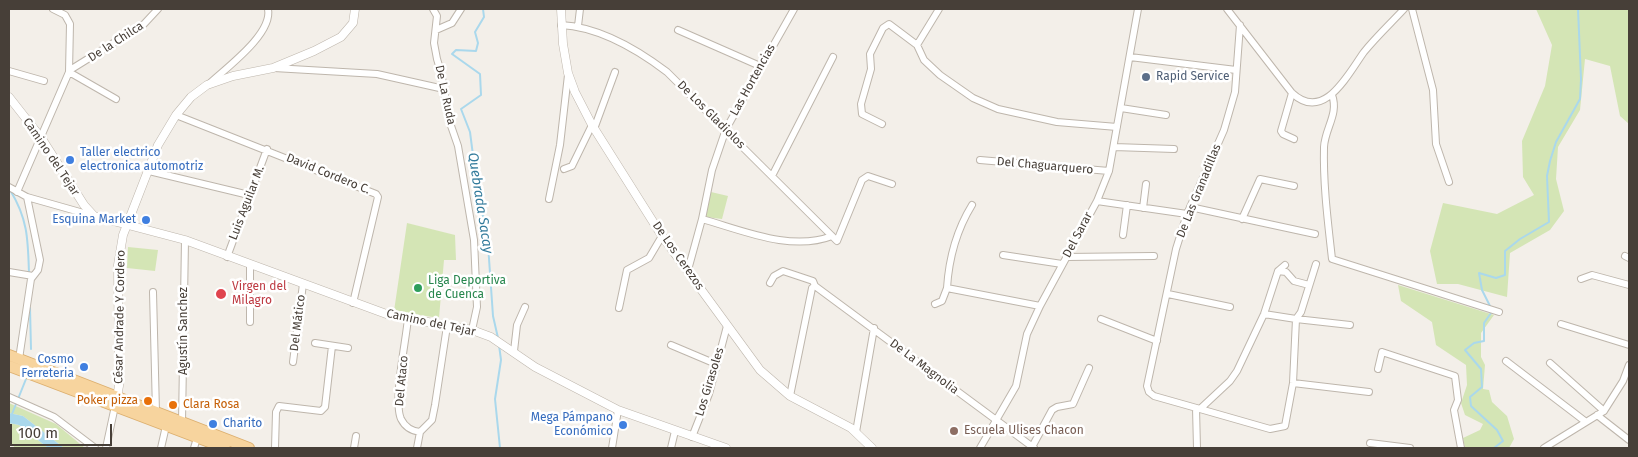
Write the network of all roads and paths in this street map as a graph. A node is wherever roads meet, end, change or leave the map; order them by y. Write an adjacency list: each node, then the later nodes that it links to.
1 (53, 9): 27 (street)
2 (158, 9): 27 (street, De la Chilca)
3 (268, 9): 31 (street)
4 (355, 9): 24 (street, César Andrade Y Cordero)
5 (433, 9): 18 (street, De La Ruda)
6 (461, 9): 18 (street)
7 (561, 9): 15 (street, De Los Cerezos)
8 (580, 9): 17 (street)
9 (794, 9): 23 (street, Las Hortencias)
10 (939, 9): 20 (street)
11 (1138, 9): 22 (street, Del Sarar)
12 (1227, 9): 16 (street)
13 (1404, 9): 34 (street)
14 (1412, 9): 54 (street)
15 (561, 25): 17 (street, De Los Gladiolos); 29 (street, De Los Cerezos)
16 (1240, 25): 25 (street, De Las Granadillas); 33 (street)
17 (578, 26): 43 (street, De Los Gladiolos)
18 (436, 30): 32 (street, De La Ruda)
19 (678, 30): 23 (street)
20 (917, 45): 40 (street); 42 (street)
21 (833, 57): 53 (street)
22 (1130, 57): 25 (street); 37 (street, Del Sarar)
23 (760, 66): 43 (street, Las Hortencias)
24 (273, 68): 31 (street, César Andrade Y Cordero); 32 (street)
25 (1236, 70): 66 (street, De Las Granadillas)
26 (9, 71): 30 (street)
27 (70, 71): 36 (street); 44 (street)
28 (615, 72): 41 (street)
29 (568, 73): 41 (street, De Los Cerezos); 62 (street)
30 (44, 81)
31 (207, 85): 38 (street, César Andrade Y Cordero)
32 (444, 88): 116 (street, De La Ruda)
33 (1292, 93): 34 (street); 45 (street)
34 (1332, 95): 105 (street)
35 (9, 97): 44 (street, Camino del Tejar)
36 (116, 99)
37 (1121, 108): 39 (street); 42 (street, Del Sarar)
38 (176, 115): 47 (street, David Cordero C.); 51 (street, César Andrade Y Cordero)
39 (1166, 115)
40 (882, 124)
41 (593, 127): 50 (street); 75 (street, De Los Cerezos)
42 (1117, 127): 46 (street, Del Sarar)
43 (726, 129): 53 (street, De Los Gladiolos); 70 (street, Las Hortencias)
44 (42, 139): 59 (street); 69 (street, Camino del Tejar)
45 (1294, 139)
46 (1114, 147): 48 (street); 52 (street, Del Sarar)
47 (267, 149): 60 (street, Luis Aguilar M.); 99 (street, David Cordero C.)
48 (1174, 149)
49 (980, 160): 52 (street, Del Chaguarquero)
50 (564, 169)
51 (148, 171): 60 (street); 72 (street, César Andrade Y Cordero)
52 (1109, 171): 63 (street, Del Sarar)
53 (772, 176): 76 (street, De Los Gladiolos)
54 (1449, 182)
55 (892, 184): 76 (street)
56 (1146, 184): 67 (street)
57 (1294, 186): 71 (street)
58 (9, 187): 59 (street, Camino del Tejar)
59 (17, 192): 61 (street, Camino del Tejar)
60 (249, 195): 80 (street, Luis Aguilar M.)
61 (27, 197): 69 (street, Camino del Tejar); 89 (street)
62 (549, 199)
63 (1097, 201): 65 (street); 81 (street, Del Sarar)
64 (972, 205): 96 (street)
65 (1127, 205): 67 (street); 74 (street)
66 (1190, 207): 68 (street, De Las Granadillas); 71 (street)
67 (1143, 208): 68 (street)
68 (1187, 214): 98 (street, De Las Granadillas)
69 (94, 216): 72 (street, Camino del Tejar)
70 (702, 219): 76 (street); 86 (street, Las Hortencias)
71 (1242, 219): 73 (street)
72 (127, 224): 77 (street, Camino del Tejar); 138 (street, César Andrade Y Cordero)
73 (1315, 234)
74 (1123, 235)
75 (662, 236): 86 (street, De Los Cerezos); 103 (street)
76 (834, 239)
77 (185, 240): 80 (street, Camino del Tejar); 145 (street, Agustín Sanchez)
78 (1003, 255): 82 (street)
79 (1154, 256): 81 (street)
80 (226, 257): 84 (street, Camino del Tejar)
81 (1066, 257): 82 (street, Del Sarar)
82 (1062, 264): 101 (street, Del Sarar)
83 (1316, 264): 93 (street)
84 (250, 265): 92 (street, Camino del Tejar); 110 (street)
85 (1285, 265): 87 (street)
86 (688, 270): 114 (street, De Los Cerezos)
87 (1278, 271): 93 (street); 106 (street)
88 (9, 272): 89 (street)
89 (30, 276): 125 (street)
90 (1581, 279): 94 (street)
91 (770, 283): 95 (street, De La Magnolia)
92 (303, 284): 99 (street, Camino del Tejar); 127 (street, Del Mático)
93 (1309, 285): 109 (street)
94 (1629, 285)
95 (815, 286): 115 (street, De La Magnolia); 136 (street)
96 (947, 288): 100 (street); 101 (street)
97 (153, 292): 142 (street)
98 (1168, 294): 104 (street); 117 (street, De Las Granadillas)
99 (353, 302): 107 (street, Camino del Tejar)
100 (935, 304)
101 (1040, 306): 144 (street, Del Sarar)
102 (525, 307): 123 (street)
103 (619, 308)
104 (1230, 308)
105 (1499, 312)
106 (1264, 314): 109 (street); 139 (street)
107 (408, 318): 113 (street, Camino del Tejar); 149 (street, Del Ataco)
108 (1101, 319): 117 (street)
109 (1296, 319): 112 (street); 134 (street)
110 (250, 322)
111 (1561, 324): 120 (street)
112 (1350, 325)
113 (447, 326): 116 (street, Camino del Tejar); 149 (street)
114 (727, 326): 129 (street, Los Girasoles); 136 (street, De Los Cerezos)
115 (874, 328): 144 (street, De La Magnolia); 150 (street)
116 (472, 330): 123 (street, Camino del Tejar)
117 (1157, 341): 139 (street, De Las Granadillas)
118 (315, 343): 121 (street)
119 (671, 345): 129 (street)
120 (1629, 345)
121 (332, 346): 122 (street); 163 (street)
122 (348, 348)
123 (511, 349): 140 (street, Camino del Tejar)
124 (9, 355): 125 (main road)
125 (19, 359): 138 (main road)
126 (1506, 361): 146 (street)
127 (293, 362)
128 (1550, 363): 141 (street)
129 (716, 364): 152 (street, Los Girasoles)
130 (1629, 365): 141 (street)
131 (9, 366): 138 (main road)
132 (1089, 368): 156 (street)
133 (1378, 369): 173 (street)
134 (1293, 383): 135 (street); 139 (street)
135 (1370, 392)
136 (790, 396): 150 (street, De Los Cerezos)
137 (9, 397): 157 (street)
138 (116, 402): 142 (main road); 147 (main road); 158 (street, César Andrade Y Cordero)
139 (1198, 408): 171 (street)
140 (618, 410): 148 (street, Camino del Tejar); 166 (street)
141 (1604, 411): 143 (street)
142 (156, 412): 145 (main road)
143 (1597, 415): 146 (street); 154 (street)
144 (995, 420): 156 (street, De La Magnolia); 170 (street, Del Sarar)
145 (182, 422): 162 (main road)
146 (1586, 422): 174 (street)
147 (166, 426): 153 (main road); 159 (street)
148 (675, 431): 152 (street, Camino del Tejar); 167 (street)
149 (420, 432): 165 (street)
150 (856, 432): 169 (street, De Los Cerezos)
151 (356, 436): 164 (street)
152 (692, 437): 168 (street, Camino del Tejar)
153 (197, 438): 160 (street); 161 (main road)
154 (1629, 440)
155 (1370, 443): 172 (street)
156 (1033, 447)
157 (95, 448)
158 (106, 448)
159 (161, 448)
160 (194, 448)
161 (225, 448)
162 (249, 448)
163 (275, 448)
164 (354, 448)
165 (417, 448)
166 (612, 448)
167 (671, 448)
168 (724, 448)
169 (872, 448)
170 (980, 448)
171 (1197, 448)
172 (1410, 448)
173 (1460, 448)
174 (1544, 448)

